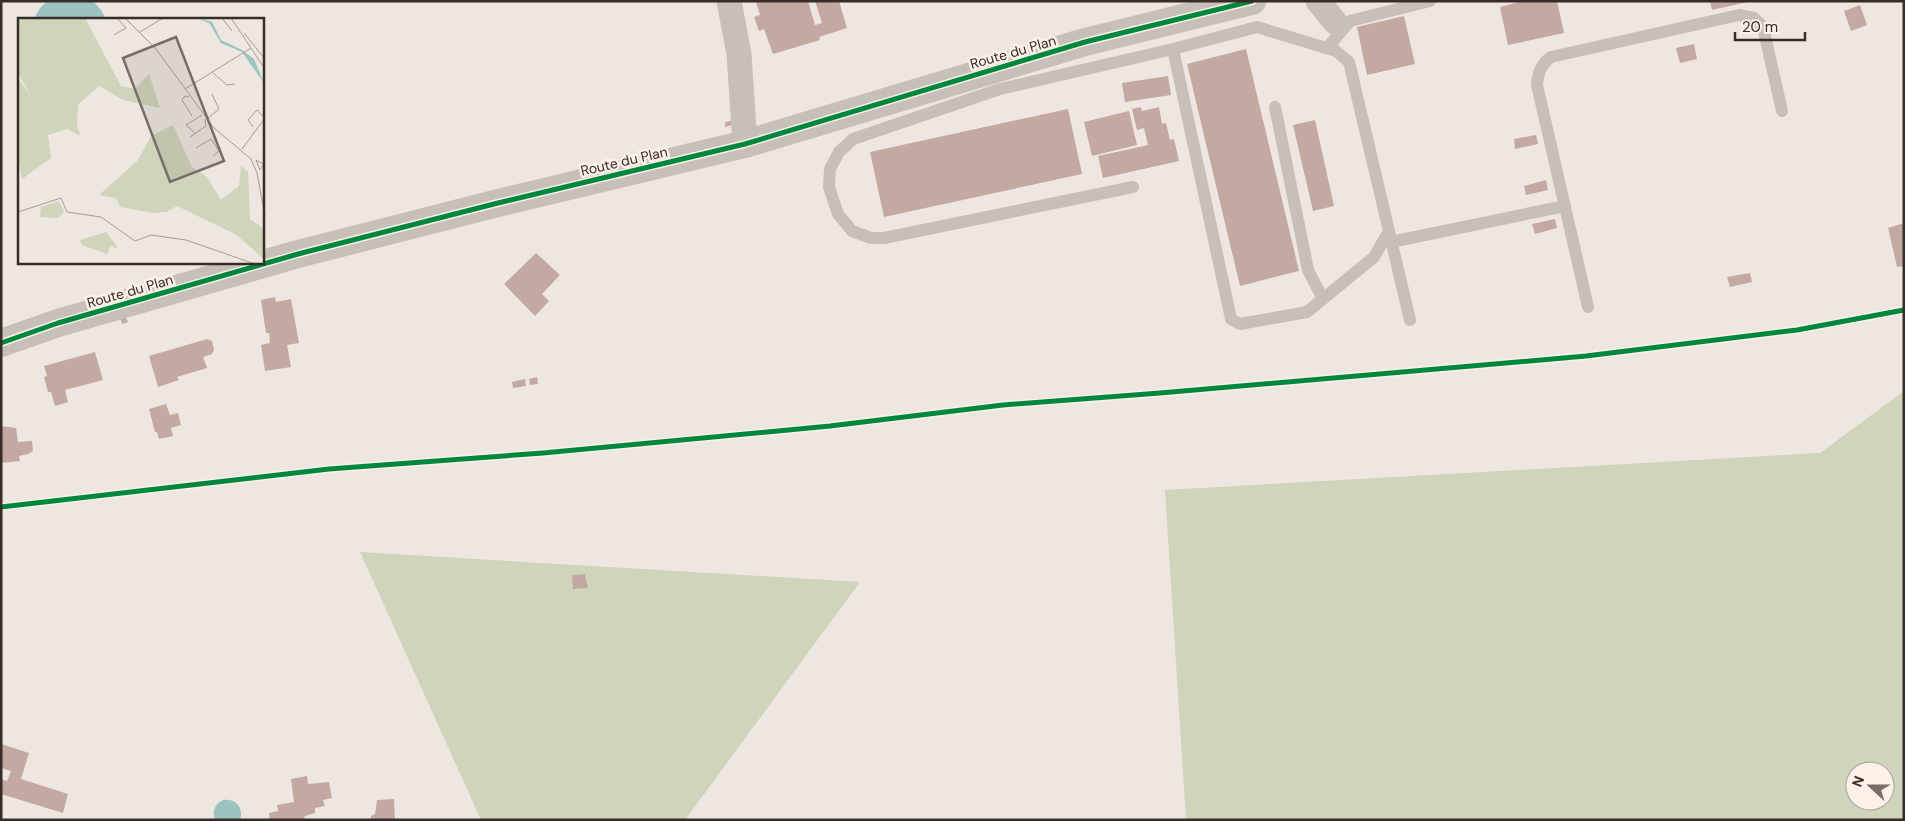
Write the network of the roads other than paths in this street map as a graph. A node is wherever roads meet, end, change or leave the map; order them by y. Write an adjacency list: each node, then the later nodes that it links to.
1 (729, 1): 10 (street)
2 (1252, 1): 10 (street, Route du Plan)
3 (1318, 1): 5 (street)
4 (1430, 1): 5 (lane)
5 (1337, 28): 6 (lane)
6 (1327, 48): 7 (lane); 13 (lane)
7 (1173, 49): 11 (lane); 16 (lane)
8 (1275, 107): 16 (lane)
9 (1782, 111): 12 (lane)
10 (745, 144): 15 (street, Route du Plan)
11 (1133, 187)
12 (1565, 206): 13 (lane); 17 (lane)
13 (1390, 236): 16 (lane); 18 (lane)
14 (263, 264): 19 (street, Route du Plan)
15 (264, 264)
16 (1323, 299)
17 (1588, 306)
18 (1410, 320)
19 (1, 344)

